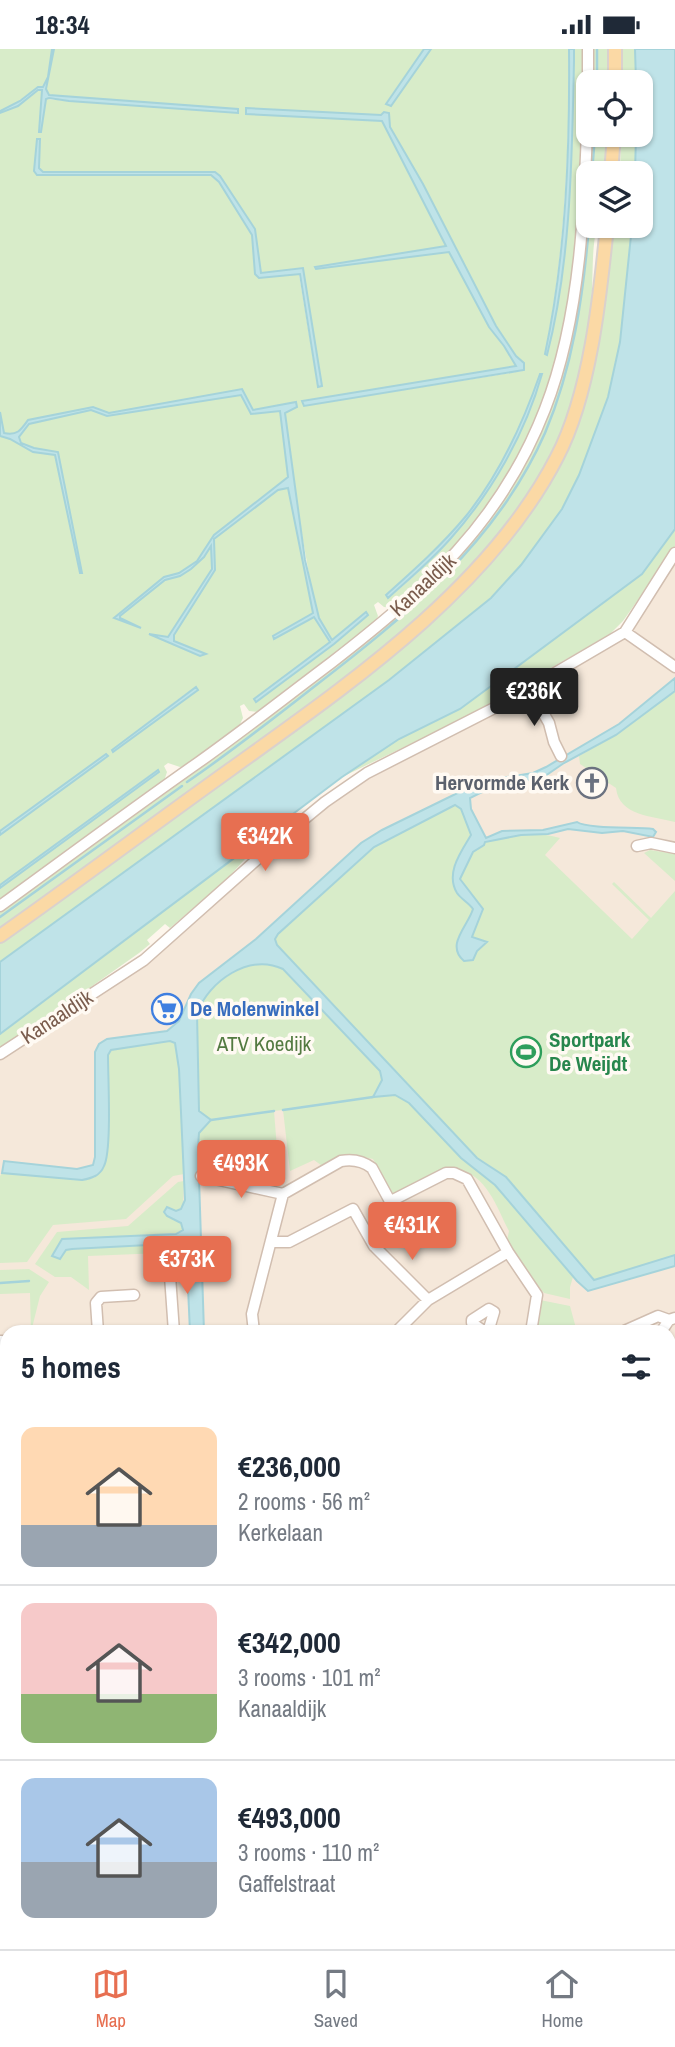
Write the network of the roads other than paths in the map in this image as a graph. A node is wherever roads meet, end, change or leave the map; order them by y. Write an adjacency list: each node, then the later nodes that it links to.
1 (588, 49): 3 (street)
2 (615, 49): 4 (main road)
3 (588, 70)
4 (615, 70)
5 (585, 147): 14 (street, Kanaaldijk)
6 (605, 238): 15 (main road, Kanaaldijk)
7 (675, 553): 8 (street, Kanaaldijk)
8 (625, 632): 9 (street); 10 (street, Kanaaldijk)
9 (675, 667)
10 (529, 688): 11 (street); 16 (street, Kanaaldijk)
11 (561, 756)
12 (637, 846): 13 (street)
13 (675, 848)
14 (0, 906)
15 (0, 936)
16 (0, 1054)
17 (201, 1176): 18 (street)
18 (283, 1193): 19 (street); 20 (street)
19 (391, 1201): 21 (street); 22 (street)
20 (271, 1242): 21 (street); 29 (street)
21 (374, 1246): 25 (street)
22 (508, 1252): 25 (street); 31 (street)
23 (169, 1262): 28 (street)
24 (134, 1295): 27 (street)
25 (428, 1300): 30 (street)
26 (672, 1319): 32 (street)
27 (98, 1325)
28 (174, 1325)
29 (253, 1325)
30 (403, 1325)
31 (532, 1325)
32 (638, 1325)

